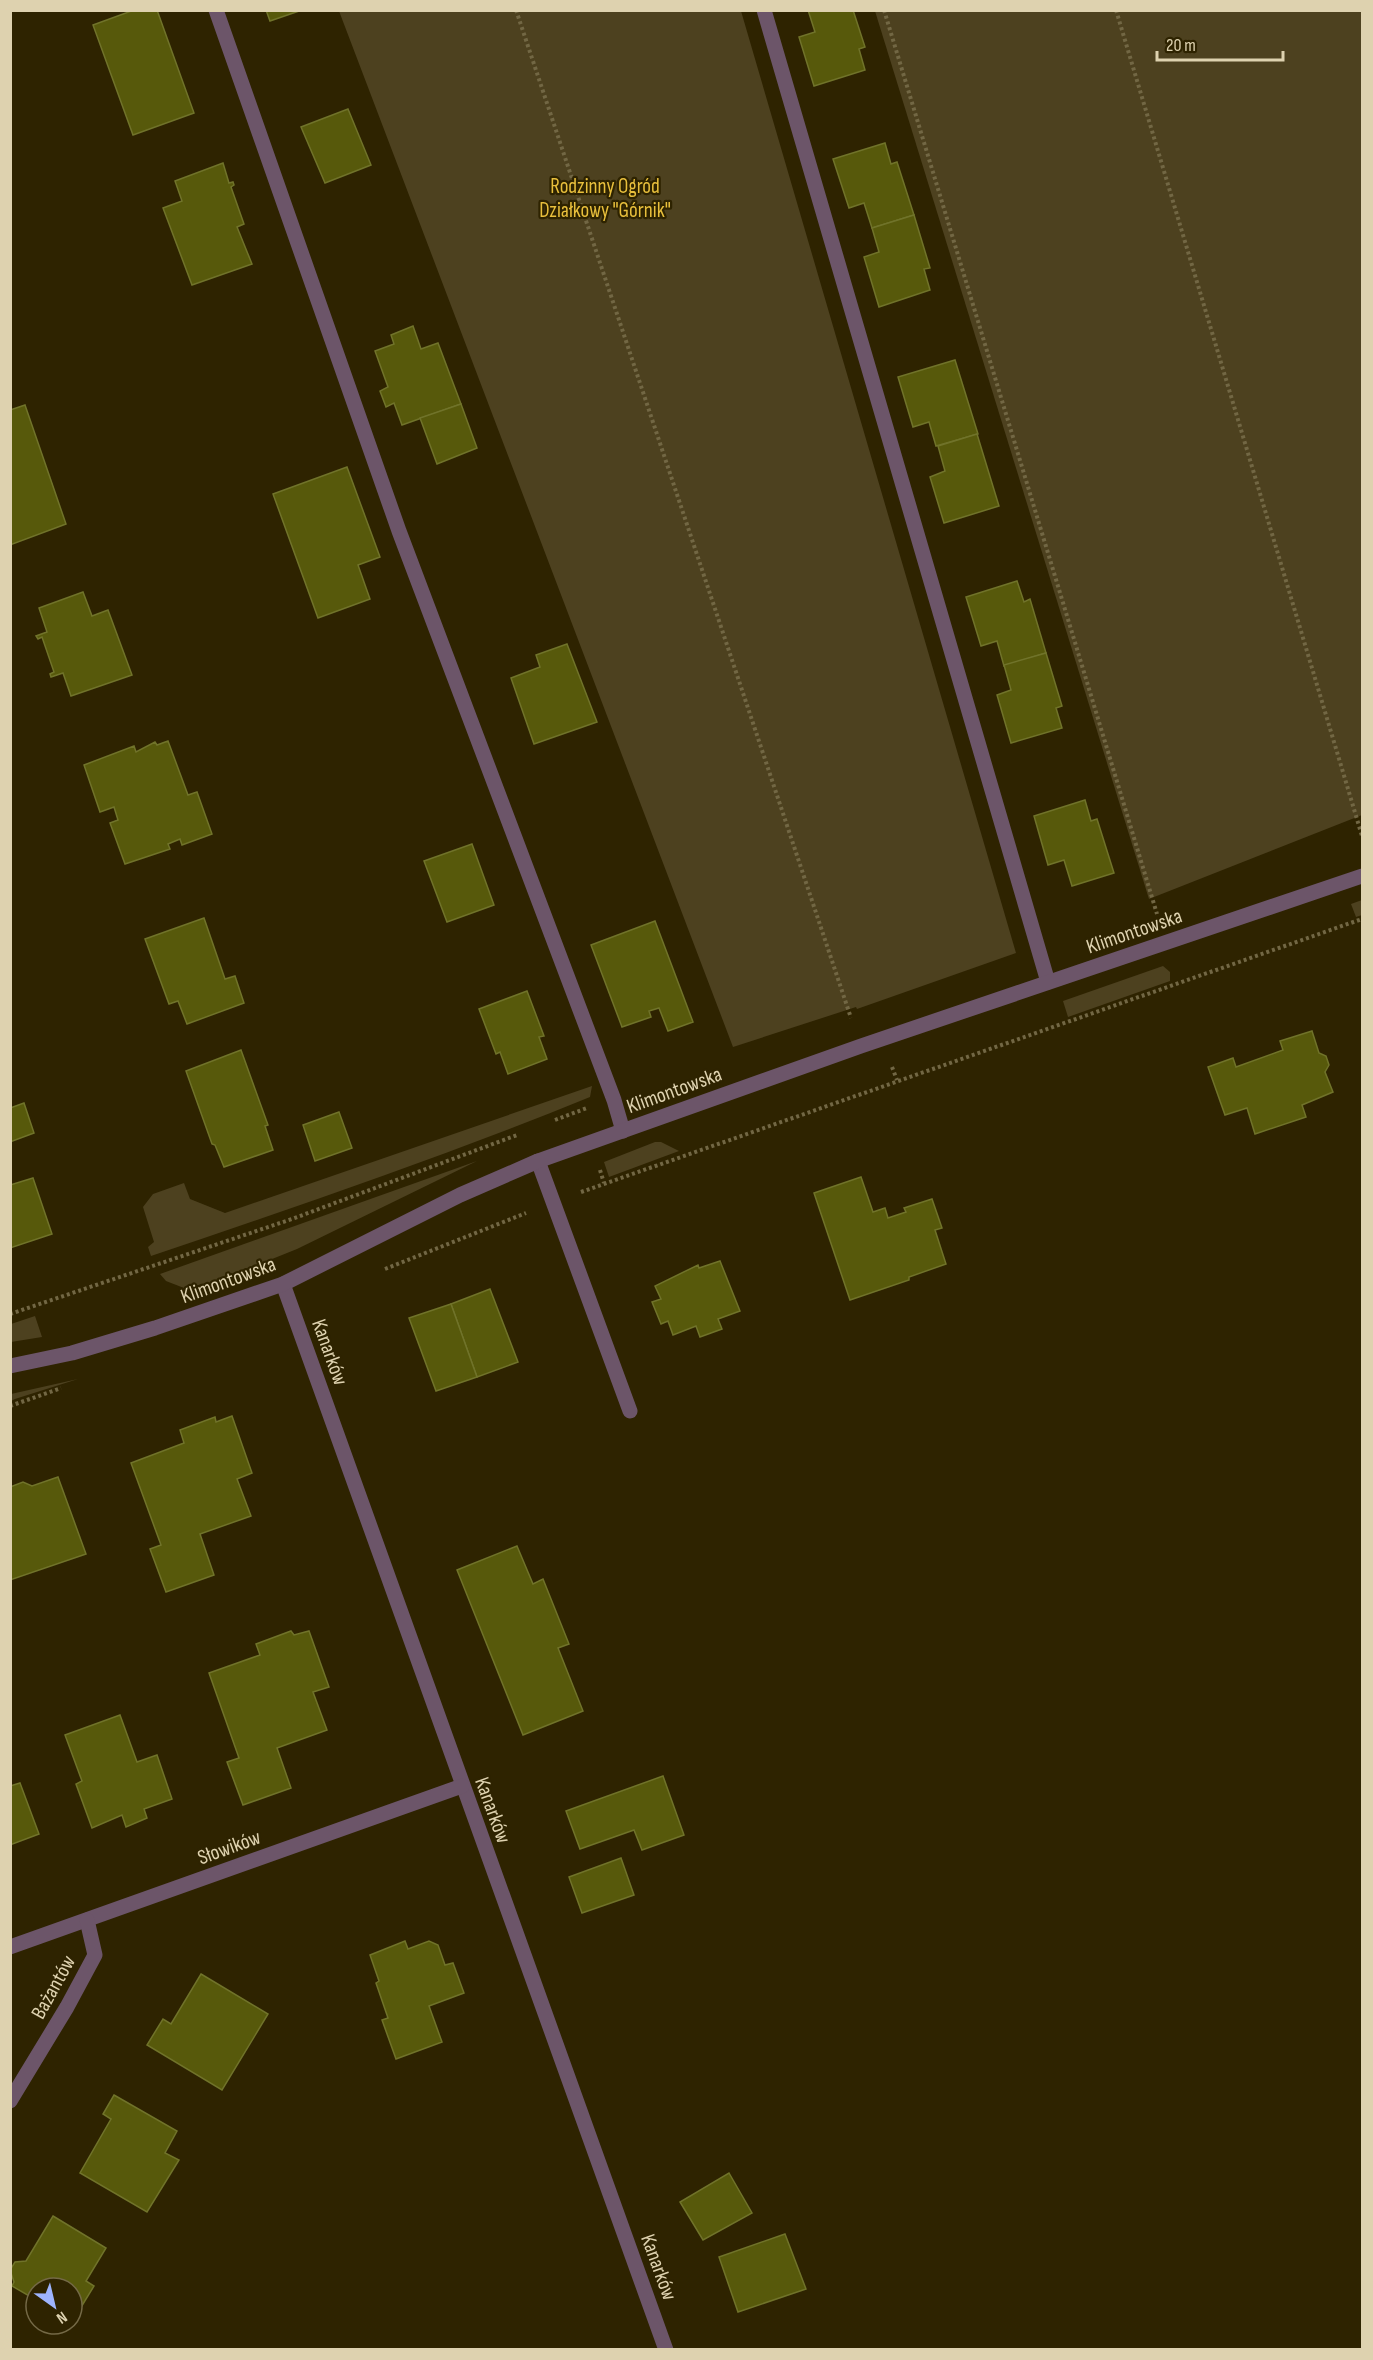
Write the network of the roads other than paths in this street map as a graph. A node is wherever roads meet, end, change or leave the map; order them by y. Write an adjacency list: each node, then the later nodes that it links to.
1 (216, 10): 5 (street)
2 (764, 10): 4 (street)
3 (1362, 876): 4 (street, Klimontowska)
4 (1048, 982): 5 (street, Klimontowska)
5 (623, 1131): 6 (street, Klimontowska)
6 (538, 1161): 7 (street, Klimontowska); 9 (street)
7 (284, 1284): 8 (street, Klimontowska); 10 (street, Kanarków)
8 (10, 1366)
9 (630, 1411)
10 (462, 1786): 11 (street, Słowików); 14 (street, Kanarków)
11 (87, 1920): 12 (street, Słowików); 13 (street, Bażantów)
12 (10, 1947)
13 (10, 2101)
14 (666, 2349)

